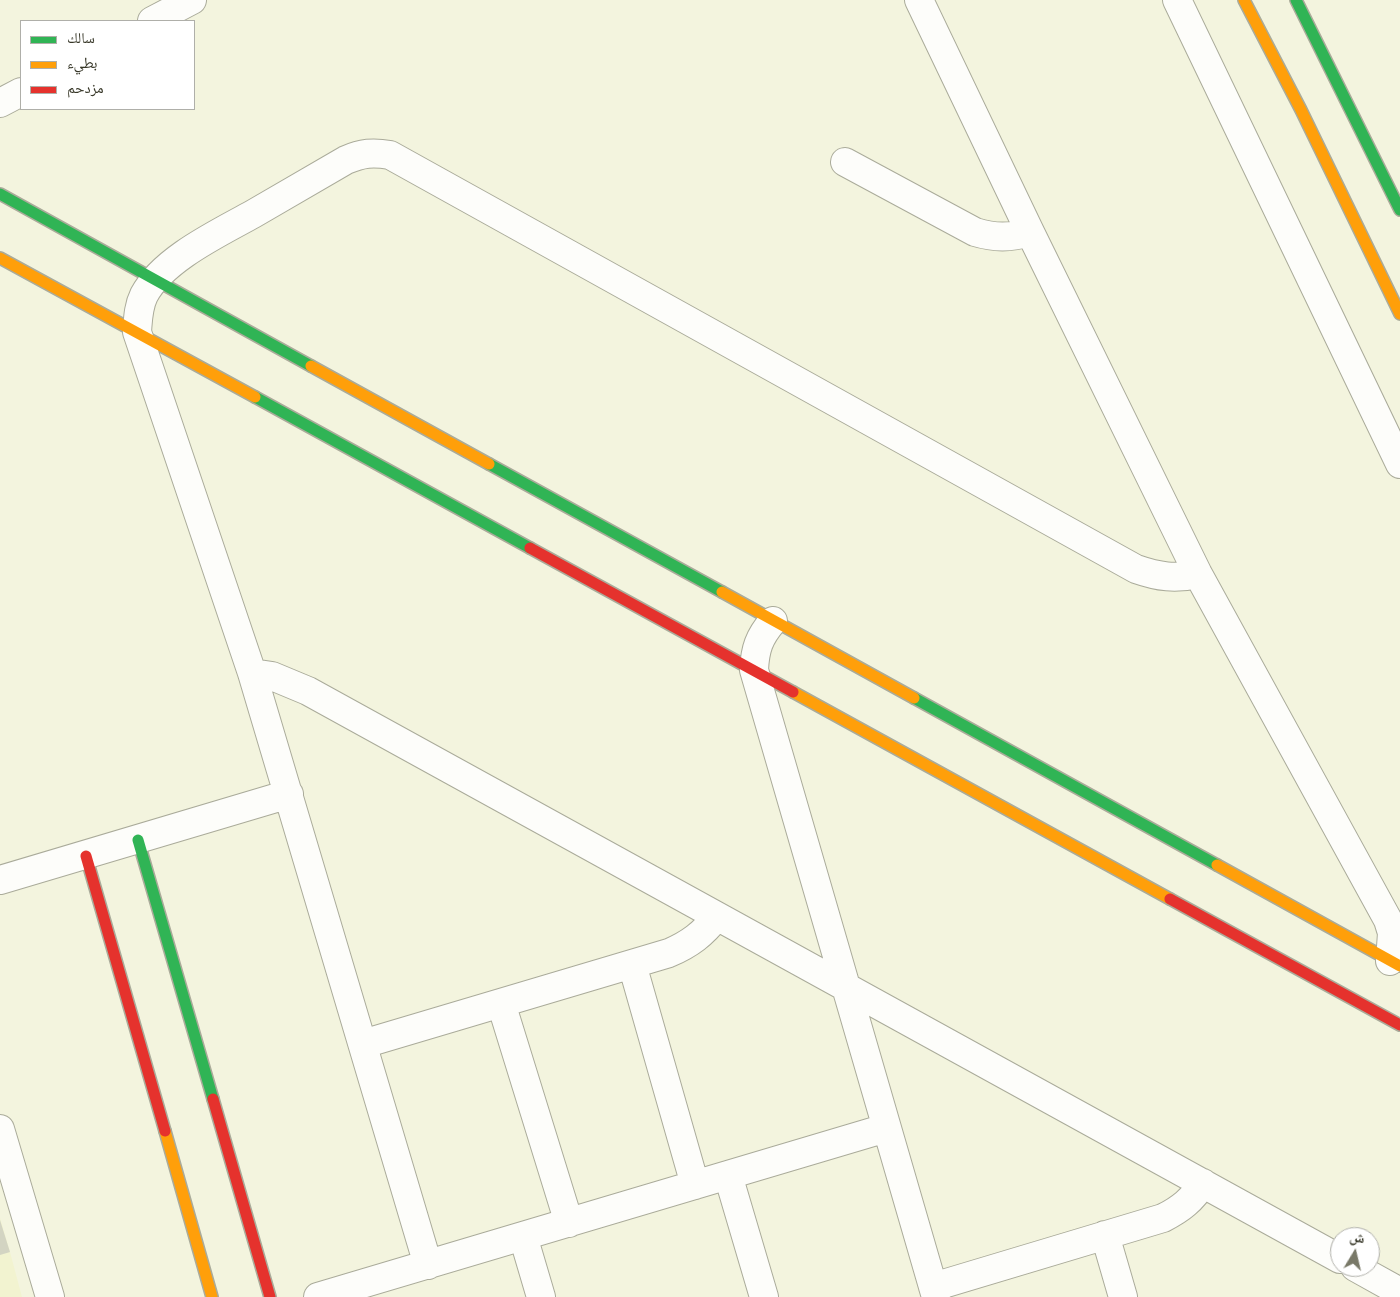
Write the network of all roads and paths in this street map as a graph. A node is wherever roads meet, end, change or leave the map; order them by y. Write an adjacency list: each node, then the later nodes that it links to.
1 (918, 0): 12 (street)
2 (1177, 0): 17 (street)
3 (1244, 0): 15 (street)
4 (1296, 0): 11 (street)
5 (182, 3): 6 (street)
6 (154, 20)
7 (20, 93): 8 (street)
8 (0, 103)
9 (845, 162): 12 (street)
10 (0, 194): 14 (street)
11 (1400, 210)
12 (1030, 232): 18 (street)
13 (0, 258): 16 (street)
14 (155, 280): 16 (street); 18 (street); 19 (street)
15 (1400, 314)
16 (137, 332): 20 (street); 21 (street)
17 (1400, 464)
18 (1198, 574): 27 (street)
19 (773, 621): 20 (street); 27 (street)
20 (754, 670): 29 (street); 31 (street)
21 (252, 673): 22 (street); 26 (street)
22 (289, 794): 23 (street); 32 (street)
23 (138, 840): 24 (street); 48 (street)
24 (86, 856): 25 (street); 47 (street)
25 (0, 880)
26 (717, 916): 28 (street); 29 (street)
27 (1395, 963)
28 (632, 964): 30 (street); 37 (street)
29 (844, 986): 33 (street); 36 (street)
30 (501, 1003): 32 (street); 38 (street)
31 (1400, 1025)
32 (362, 1044): 42 (street)
33 (886, 1128): 35 (street); 44 (street)
34 (0, 1129): 46 (street)
35 (728, 1175): 37 (street); 51 (street)
36 (1203, 1183): 39 (street); 41 (street)
37 (695, 1185): 38 (street)
38 (569, 1223): 40 (street)
39 (1105, 1235): 44 (street); 52 (street)
40 (523, 1236): 42 (street); 50 (street)
41 (1330, 1253)
42 (428, 1265): 49 (street)
43 (1373, 1277): 45 (street)
44 (935, 1292)
45 (1400, 1292)
46 (50, 1297)
47 (212, 1297)
48 (270, 1297)
49 (318, 1297)
50 (541, 1297)
51 (764, 1297)
52 (1123, 1297)

